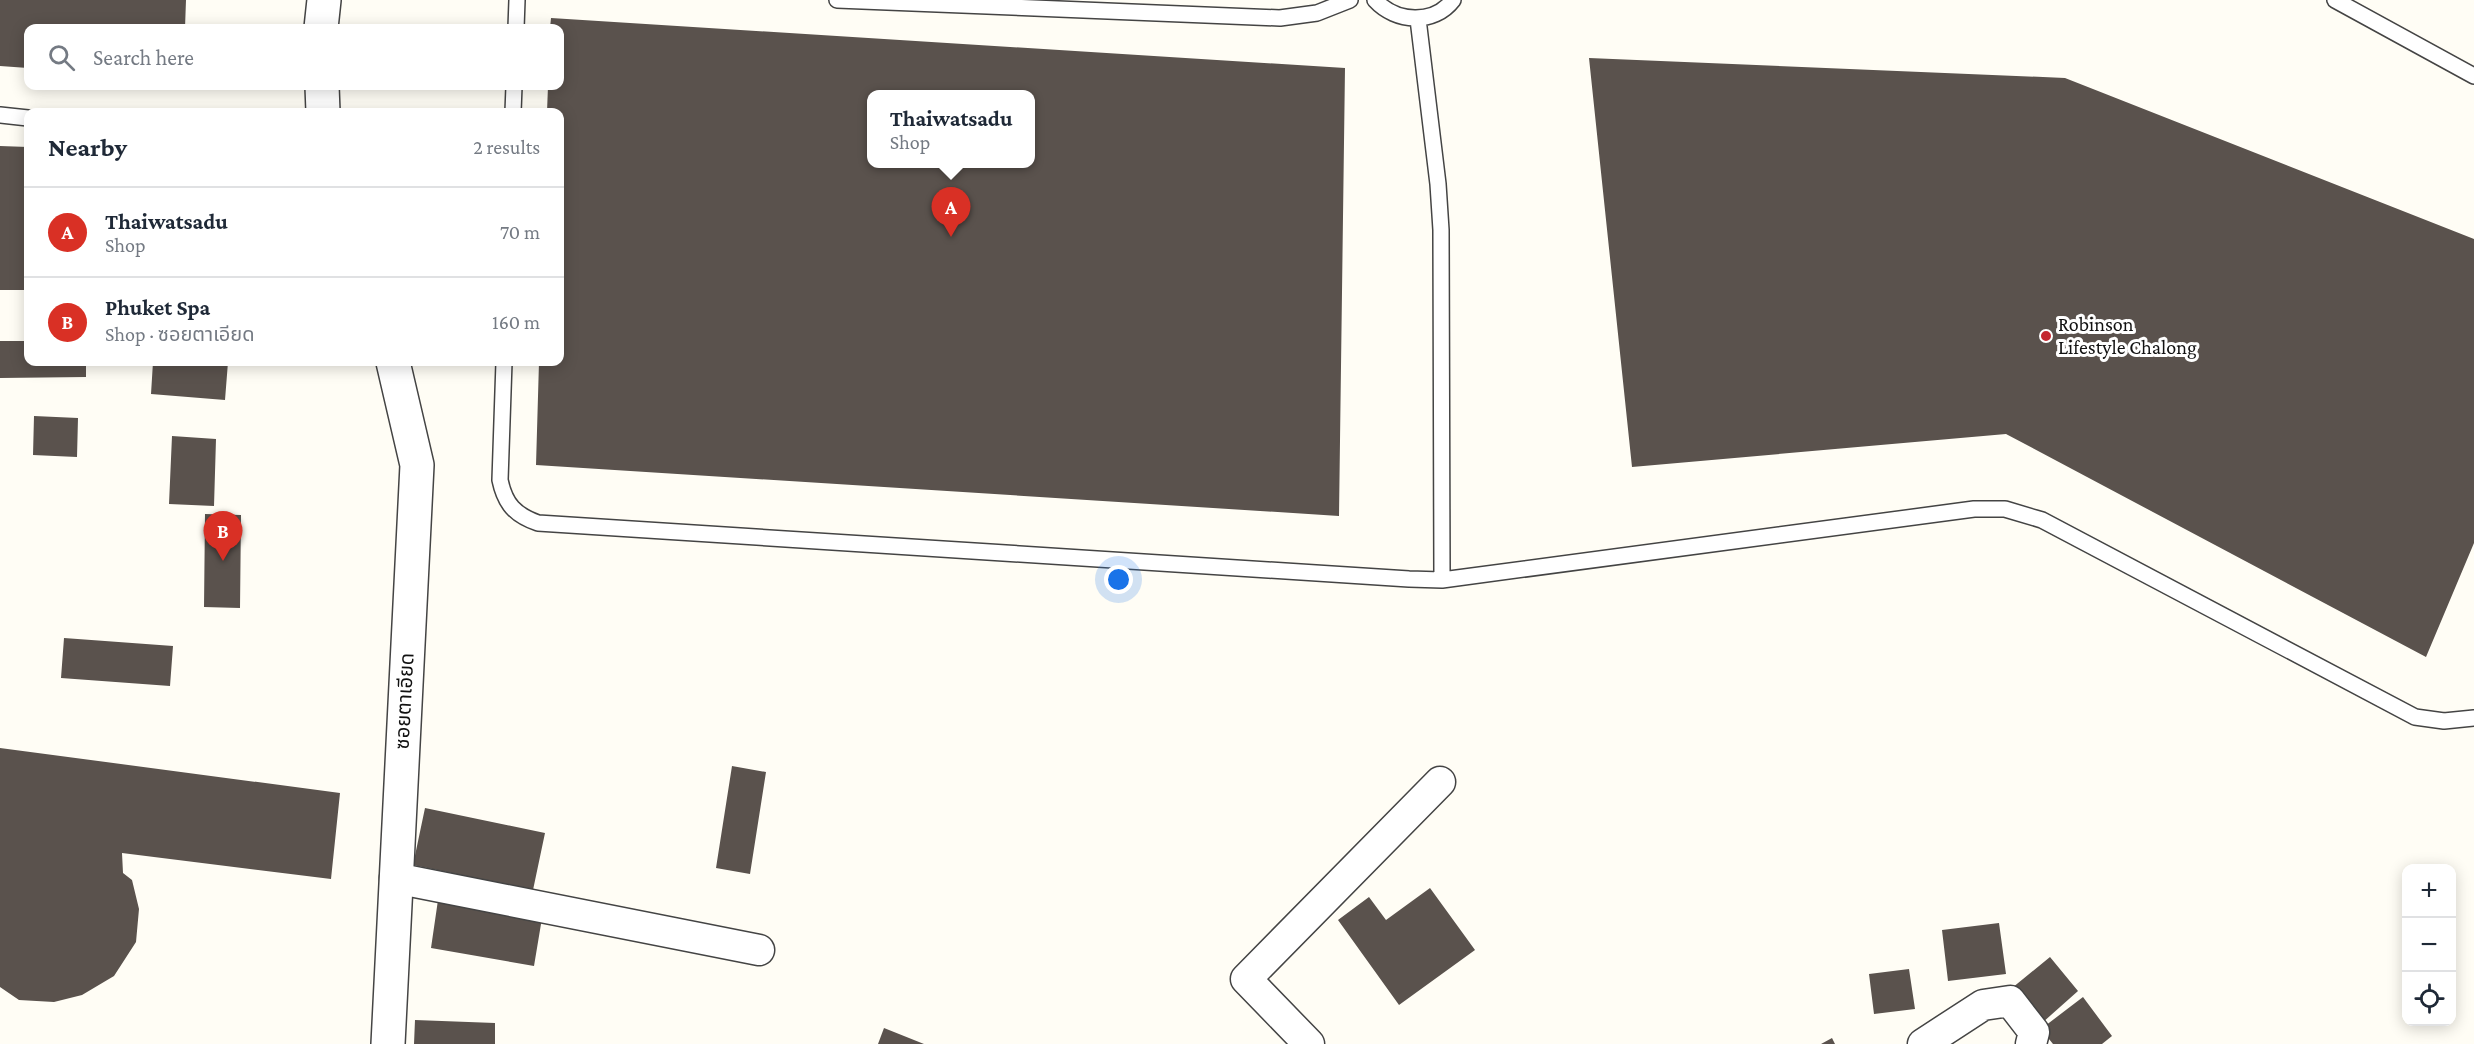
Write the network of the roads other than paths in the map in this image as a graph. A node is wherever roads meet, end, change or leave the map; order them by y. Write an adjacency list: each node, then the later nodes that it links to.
1 (324, 0): 10 (street)
2 (517, 0): 11 (lane)
3 (837, 0): 4 (lane)
4 (1350, 0)
5 (1376, 0): 9 (lane)
6 (1453, 0): 9 (lane)
7 (2335, 0): 8 (lane)
8 (2355, 4): 12 (lane)
9 (1418, 19): 21 (lane)
10 (321, 24)
11 (516, 24)
12 (2474, 76)
13 (322, 90): 15 (street)
14 (514, 90): 16 (lane)
15 (323, 108)
16 (513, 108)
17 (0, 115): 18 (lane)
18 (24, 118)
19 (394, 366): 24 (street, ซอยตาเอียด)
20 (504, 366): 21 (lane)
21 (1442, 580): 22 (lane)
22 (2474, 718)
23 (1440, 782): 27 (street)
24 (395, 878): 25 (street); 26 (street, ซอยตาเอียด)
25 (759, 950)
26 (388, 1044)
27 (1309, 1044)
28 (1923, 1044): 29 (street)
29 (2031, 1044)

